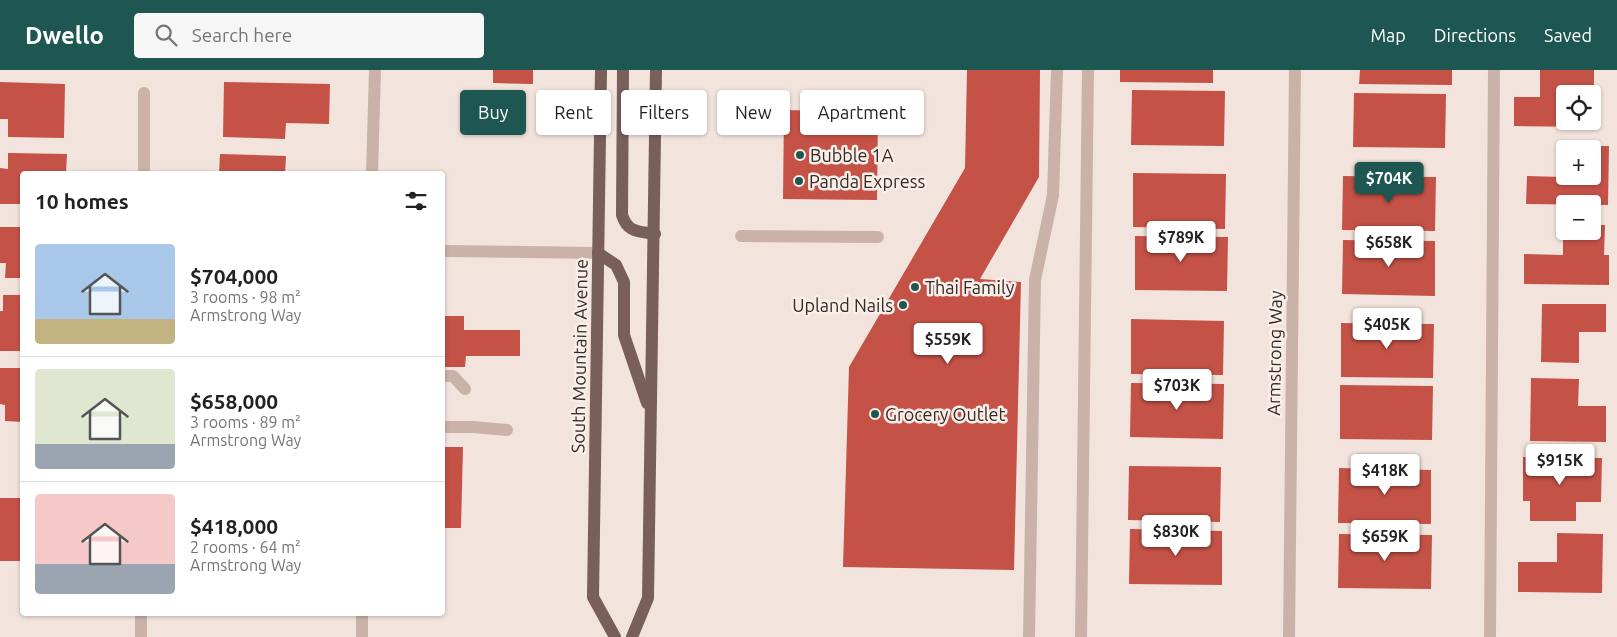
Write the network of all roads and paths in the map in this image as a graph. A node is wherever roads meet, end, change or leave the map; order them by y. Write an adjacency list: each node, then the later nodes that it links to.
1 (375, 70): 11 (street)
2 (601, 70): 16 (main road, South Mountain Avenue)
3 (623, 70): 12 (main road)
4 (656, 70): 12 (main road)
5 (1057, 70): 28 (street)
6 (1088, 70): 29 (street)
7 (1295, 70): 30 (street, Armstrong Way)
8 (1494, 70): 31 (street)
9 (144, 93): 10 (street)
10 (144, 171)
11 (372, 171)
12 (655, 234): 19 (main road)
13 (741, 236): 14 (street)
14 (878, 237)
15 (445, 251): 16 (street)
16 (598, 253): 19 (main road); 26 (main road, South Mountain Avenue)
17 (445, 376): 18 (street)
18 (465, 388)
19 (650, 413): 27 (main road)
20 (445, 426): 21 (street)
21 (507, 430)
22 (141, 616): 24 (street)
23 (362, 616): 25 (street)
24 (141, 637)
25 (362, 637)
26 (615, 637)
27 (632, 637)
28 (1029, 637)
29 (1081, 637)
30 (1289, 637)
31 (1490, 637)

